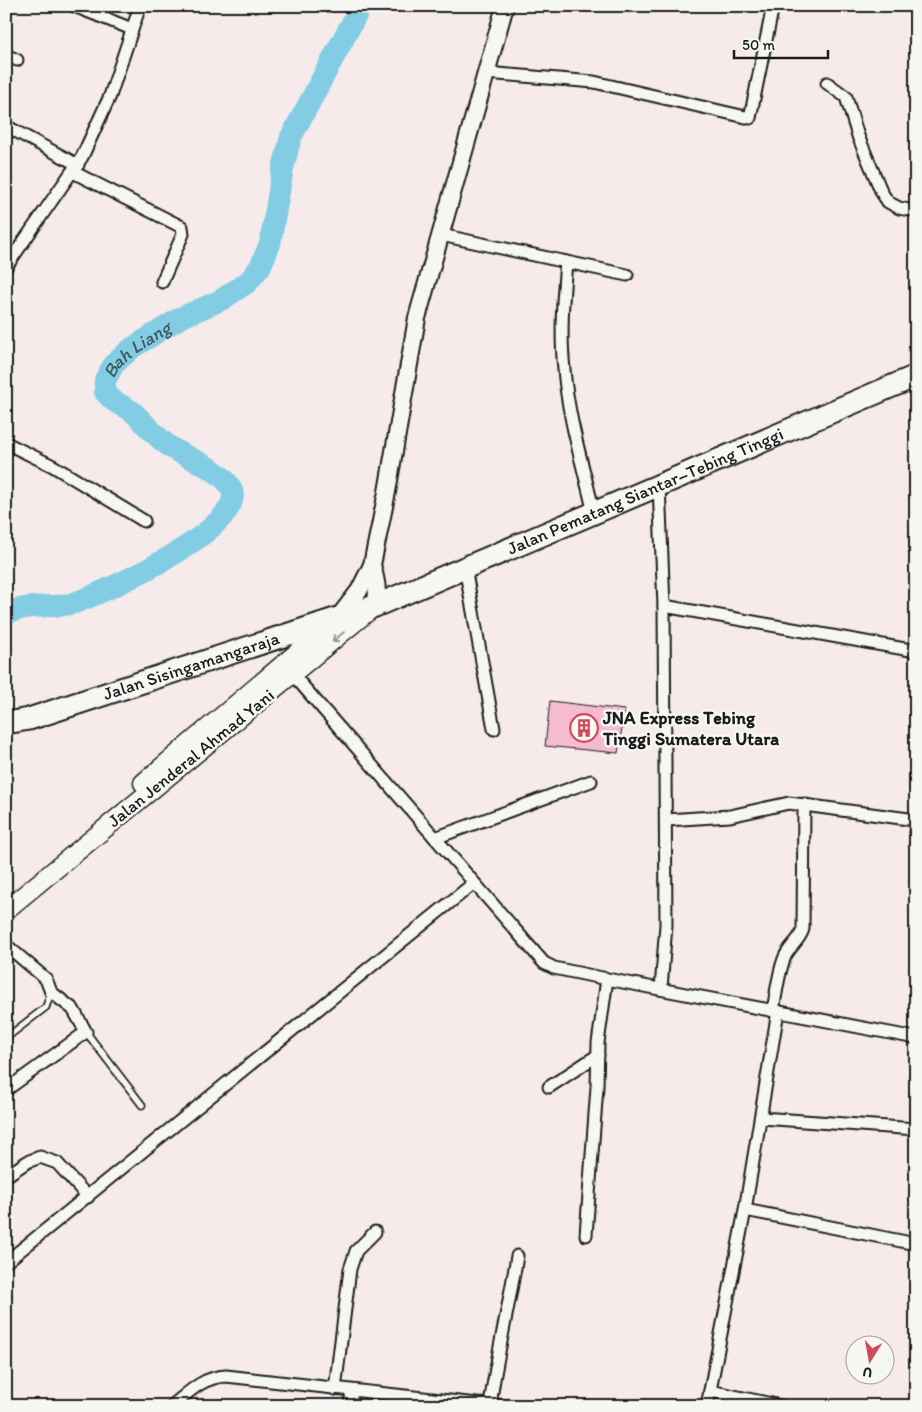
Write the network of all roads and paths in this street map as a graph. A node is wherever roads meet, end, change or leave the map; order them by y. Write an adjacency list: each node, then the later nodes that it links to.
1 (74, 6): 5 (street)
2 (140, 6): 5 (street)
3 (505, 6): 6 (street)
4 (773, 6): 6 (street)
5 (132, 29): 9 (street)
6 (486, 73): 11 (street)
7 (827, 83): 10 (street)
8 (6, 126): 9 (street)
9 (75, 168): 13 (street); 15 (street)
10 (916, 207)
11 (441, 235): 12 (street); 21 (street)
12 (566, 262): 14 (street); 19 (street)
13 (6, 267)
14 (627, 275)
15 (162, 282)
16 (916, 376): 18 (highway, Jalan Pematang Siantar–Tebing Tinggi)
17 (6, 444): 20 (street)
18 (659, 485): 19 (highway, Jalan Pematang Siantar–Tebing Tinggi); 24 (street)
19 (594, 513): 22 (highway, Jalan Pematang Siantar–Tebing Tinggi)
20 (144, 522)
21 (372, 565): 23 (street); 25 (street)
22 (465, 567): 23 (highway, Jalan Pematang Siantar–Tebing Tinggi); 29 (street)
23 (375, 606): 25 (highway, Jalan Sisingamangaraja); 27 (main road, Jalan Jenderal Ahmad Yani, one-way to 27)
24 (664, 606): 26 (street); 32 (street)
25 (338, 618): 27 (main road, Jalan Jenderal Ahmad Yani); 28 (highway, Jalan Sisingamangaraja)
26 (916, 651)
27 (288, 670): 34 (street); 36 (main road, Jalan Jenderal Ahmad Yani); 37 (main road, Jalan Jenderal Ahmad Yani)
28 (6, 723)
29 (494, 729)
30 (591, 781): 34 (street)
31 (804, 804): 32 (street); 33 (street); 42 (street)
32 (666, 820): 40 (street)
33 (916, 820)
34 (435, 838): 35 (street)
35 (474, 883): 39 (street); 53 (street)
36 (6, 897)
37 (6, 910)
38 (6, 945): 41 (street)
39 (607, 979): 40 (street); 46 (street)
40 (661, 989): 42 (street)
41 (51, 992): 43 (street); 44 (lane)
42 (775, 1011): 45 (street); 50 (street)
43 (86, 1032): 48 (street); 49 (lane)
44 (6, 1038)
45 (916, 1038)
46 (598, 1055): 47 (street); 56 (street)
47 (549, 1087)
48 (6, 1090)
49 (142, 1105)
50 (761, 1118): 51 (street); 54 (street)
51 (916, 1129)
52 (6, 1176): 53 (street)
53 (88, 1197): 59 (street)
54 (745, 1210): 57 (street); 62 (street)
55 (375, 1232): 60 (street)
56 (586, 1235)
57 (916, 1244)
58 (517, 1256): 63 (street)
59 (6, 1262)
60 (335, 1389): 61 (street); 64 (street)
61 (352, 1391): 63 (street); 65 (street)
62 (710, 1391): 67 (street); 68 (street)
63 (496, 1405): 66 (street)
64 (172, 1406)
65 (350, 1406)
66 (511, 1406)
67 (707, 1406)
68 (781, 1406)

